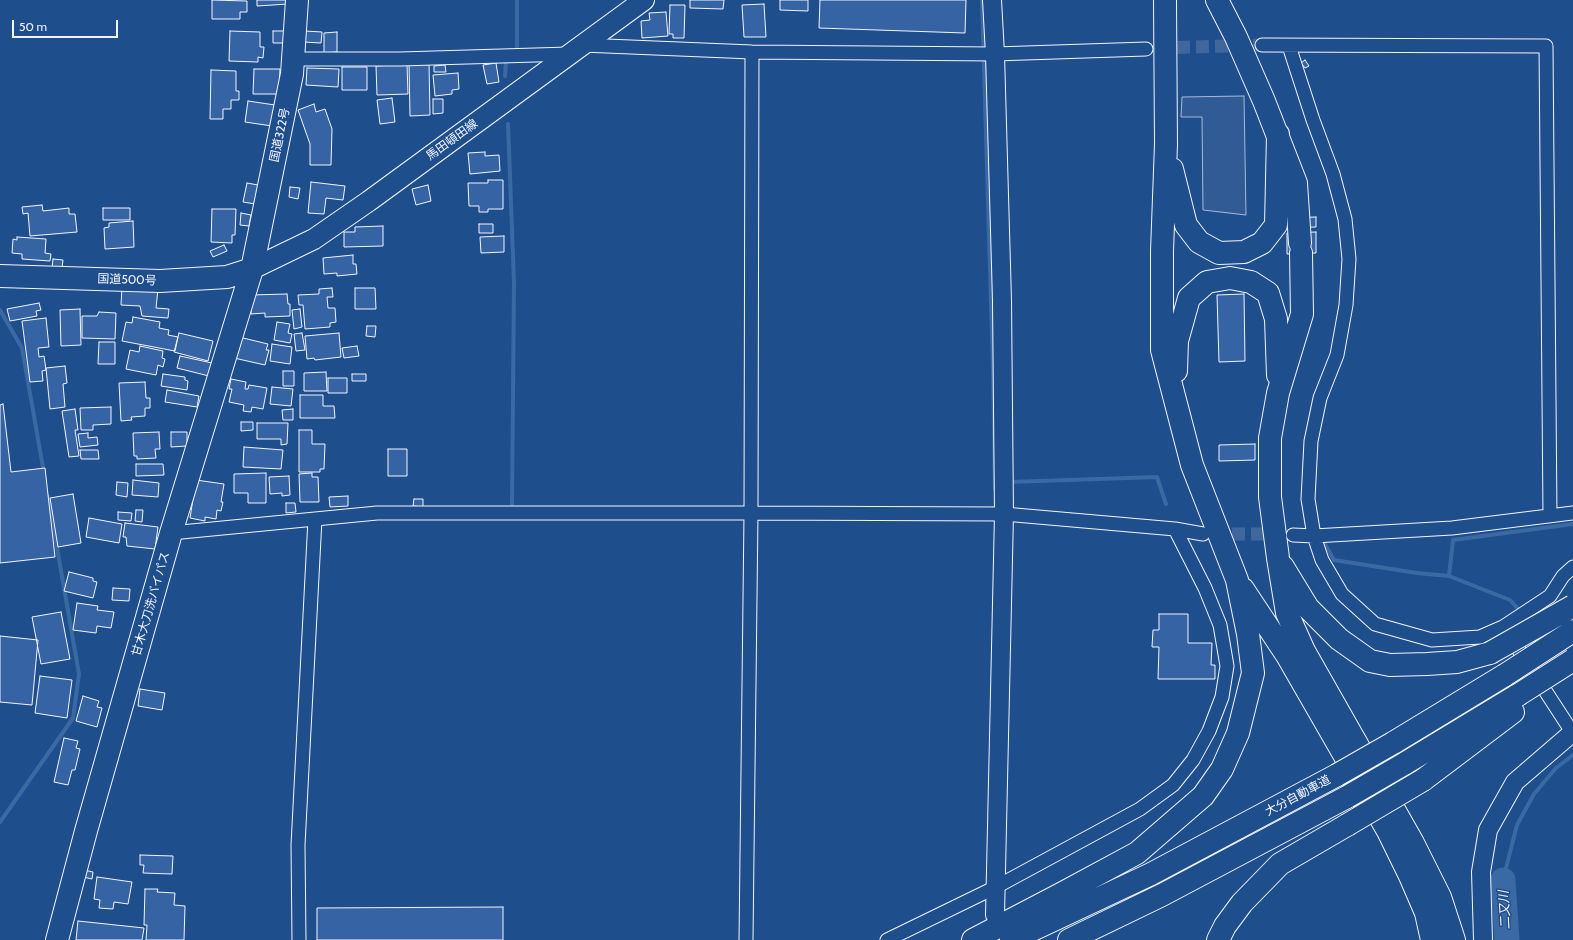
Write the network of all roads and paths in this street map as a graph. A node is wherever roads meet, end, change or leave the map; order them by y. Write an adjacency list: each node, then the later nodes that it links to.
1 (297, 0): 12 (highway, 国道322号)
2 (644, 0): 9 (main road, 馬田頓田線)
3 (992, 0): 11 (street)
4 (1165, 0): 14 (highway)
5 (1217, 0): 13 (highway)
6 (1262, 45): 7 (street)
7 (1289, 46): 22 (street); 28 (street)
8 (1146, 49): 11 (street)
9 (575, 50): 10 (street); 12 (street); 15 (main road, 馬田頓田線)
10 (752, 52): 11 (street); 19 (street)
11 (995, 54): 21 (street)
12 (294, 59): 15 (highway, 国道322号)
13 (1278, 134): 14 (highway); 17 (highway)
14 (1166, 144): 18 (highway)
15 (252, 269): 16 (highway, 国道500号); 25 (highway, 甘木大刀洗バイパス)
16 (0, 276)
17 (1278, 393): 18 (highway); 29 (highway)
18 (1174, 394): 31 (highway)
19 (751, 513): 21 (street); 23 (street); 43 (street)
20 (1573, 513): 22 (street)
21 (1004, 514): 24 (street); 39 (street)
22 (1550, 516): 28 (street)
23 (315, 519): 25 (street); 42 (street)
24 (1175, 529): 26 (street); 39 (street)
25 (171, 533): 41 (highway, 甘木大刀洗バイパス)
26 (1203, 534)
27 (1293, 534): 28 (street)
28 (1314, 536): 33 (street)
29 (1278, 558): 32 (highway, bridge); 50 (highway)
30 (1573, 567): 33 (street)
31 (1237, 580): 45 (highway); 49 (highway)
32 (1573, 606)
33 (1503, 626): 38 (street)
34 (1573, 631): 46 (highway, 大分自動車道, bridge)
35 (1573, 660): 37 (highway, 大分自動車道, bridge)
36 (1573, 668): 37 (highway)
37 (1521, 699): 47 (highway, 大分自動車道, bridge); 48 (highway, bridge)
38 (1573, 732): 51 (street)
39 (996, 887): 40 (street); 44 (street)
40 (995, 915)
41 (57, 940)
42 (299, 940)
43 (746, 940)
44 (887, 940)
45 (973, 940)
46 (1011, 940)
47 (1069, 940)
48 (1218, 940)
49 (1432, 940)
50 (1454, 940)
51 (1482, 940)

